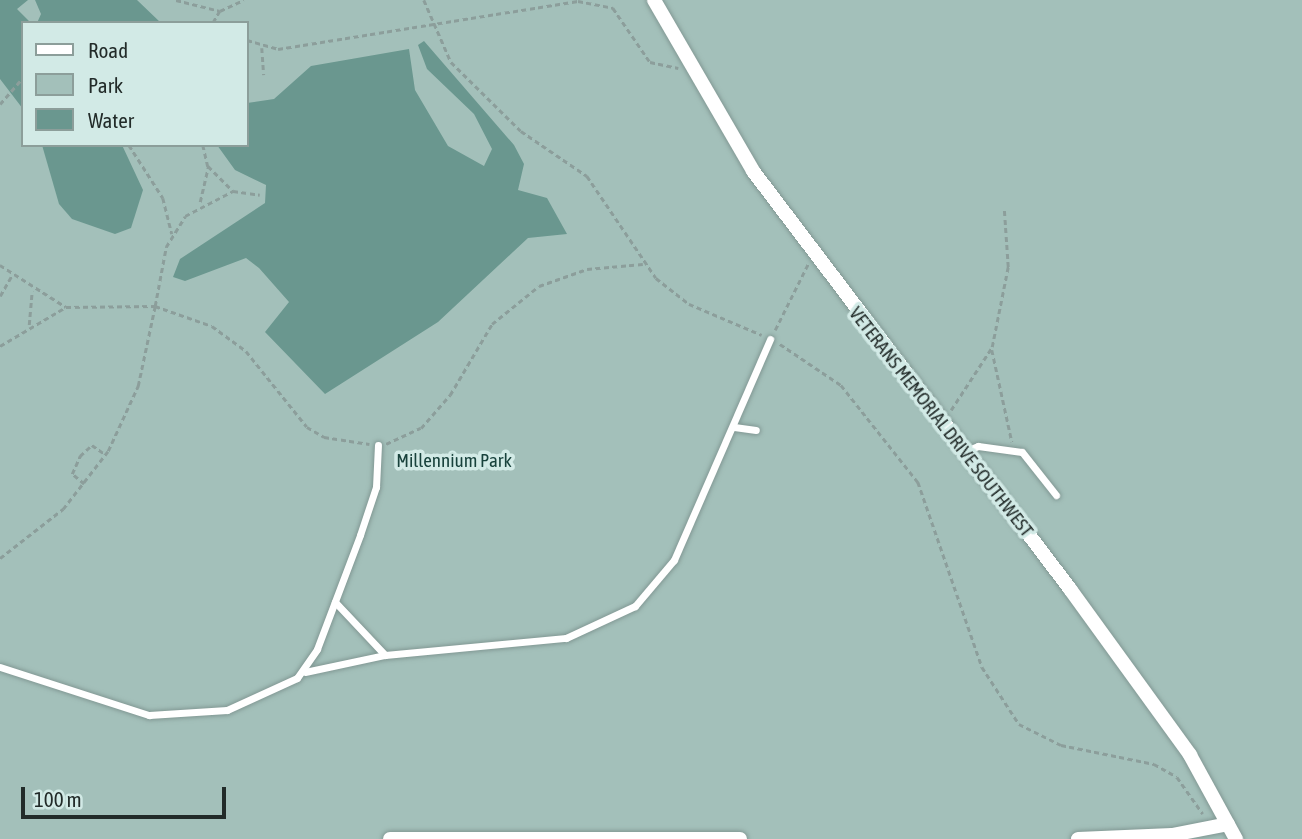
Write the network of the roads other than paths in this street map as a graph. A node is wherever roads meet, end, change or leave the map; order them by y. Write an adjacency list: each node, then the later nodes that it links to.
1 (654, 0): 6 (street, VETERANS MEMORIAL DRIVE SOUTHWEST)
2 (770, 339): 3 (lane)
3 (734, 427): 4 (lane); 9 (lane)
4 (756, 430)
5 (378, 445): 8 (lane)
6 (962, 453): 7 (lane); 12 (street, VETERANS MEMORIAL DRIVE SOUTHWEST)
7 (1056, 495)
8 (335, 602): 9 (lane); 11 (lane)
9 (385, 655): 11 (lane)
10 (0, 667): 11 (lane)
11 (304, 672)
12 (1228, 824): 15 (street); 16 (street, VETERANS MEMORIAL DRIVE SOUTHWEST)
13 (390, 839): 14 (street)
14 (740, 839)
15 (1078, 839)
16 (1236, 839)

